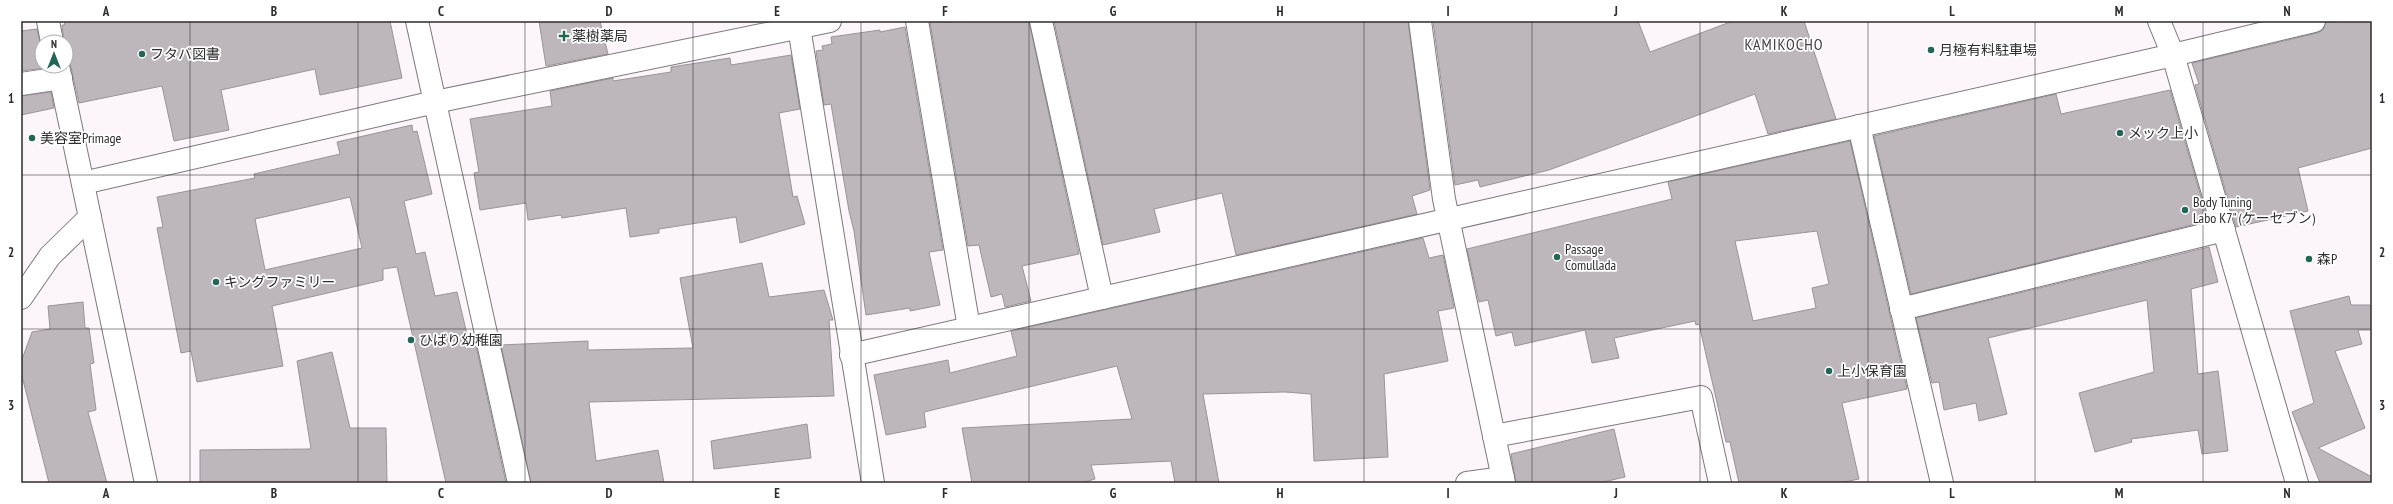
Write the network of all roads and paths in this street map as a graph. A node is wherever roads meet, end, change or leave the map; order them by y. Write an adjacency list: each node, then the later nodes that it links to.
1 (48, 21): 10 (street)
2 (417, 21): 15 (street)
3 (830, 21): 9 (street)
4 (917, 21): 24 (street)
5 (1040, 21): 22 (street)
6 (1420, 21): 19 (street)
7 (2159, 21): 11 (street)
8 (2314, 21): 11 (street)
9 (799, 24): 15 (street); 25 (street)
10 (50, 34)
11 (2173, 55): 16 (street); 20 (street)
12 (53, 74): 14 (street)
13 (59, 74): 17 (street)
14 (21, 84)
15 (435, 102): 17 (street); 29 (street)
16 (1858, 126): 19 (street); 23 (street)
17 (83, 183): 18 (street)
18 (90, 217): 21 (street); 28 (street)
19 (1448, 218): 22 (street); 26 (street)
20 (2224, 230): 23 (street); 34 (street)
21 (21, 298)
22 (1102, 298): 24 (street)
23 (1901, 309): 33 (street)
24 (969, 328): 25 (street)
25 (852, 355): 30 (street)
26 (1494, 436): 27 (street); 32 (street)
27 (1503, 480): 31 (street)
28 (146, 483)
29 (519, 483)
30 (873, 483)
31 (1467, 483)
32 (1720, 483)
33 (1942, 483)
34 (2297, 483)

